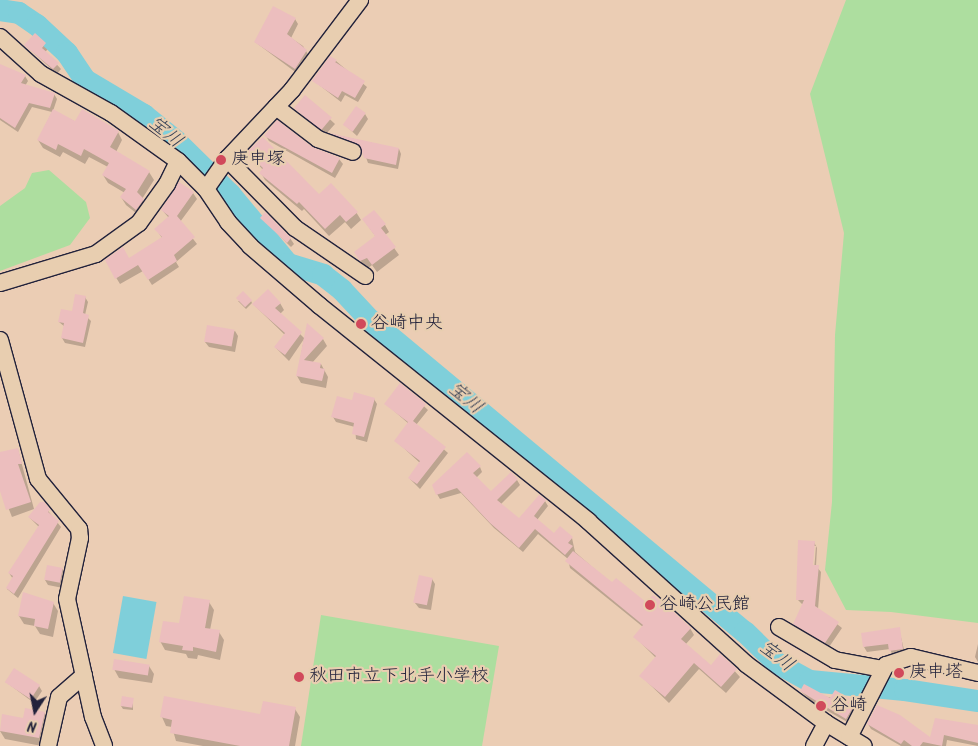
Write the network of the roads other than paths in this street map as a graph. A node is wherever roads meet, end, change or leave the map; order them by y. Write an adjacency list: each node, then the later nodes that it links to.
1 (360, 0): 3 (street)
2 (0, 38): 5 (street)
3 (276, 106): 4 (street); 6 (street)
4 (353, 152)
5 (178, 161): 7 (street); 9 (street)
6 (224, 163): 7 (street); 8 (street)
7 (208, 186): 15 (street)
8 (365, 276)
9 (0, 283)
10 (0, 340): 14 (street)
11 (779, 627): 12 (street)
12 (881, 673): 13 (street); 16 (street)
13 (978, 673)
14 (84, 675): 17 (street); 18 (street)
15 (826, 722): 16 (street); 19 (street)
16 (849, 736): 20 (street)
17 (48, 746)
18 (104, 746)
19 (814, 746)
20 (864, 746)

